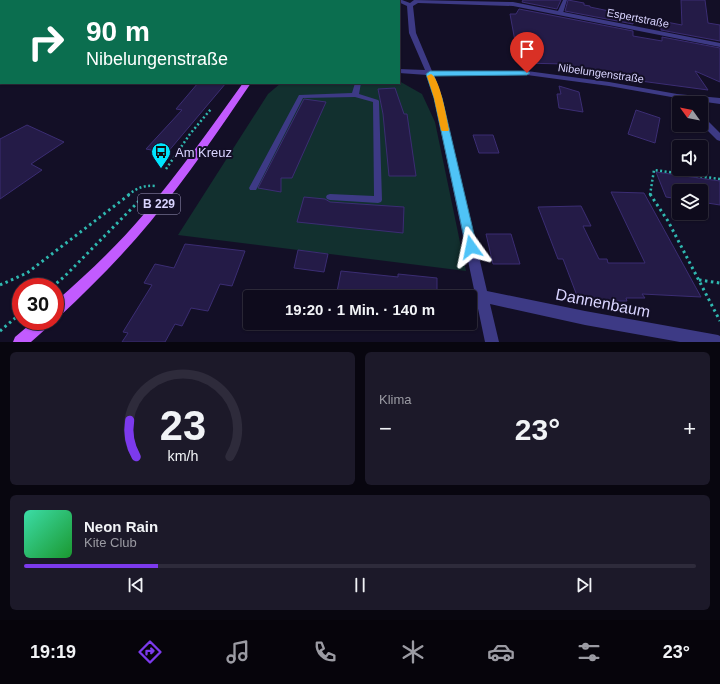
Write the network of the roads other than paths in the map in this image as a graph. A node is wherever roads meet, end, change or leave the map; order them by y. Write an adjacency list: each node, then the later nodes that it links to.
1 (417, 0): 4 (street, Espertstraße); 5 (street, Espertstraße)
2 (565, 0): 6 (lane)
3 (400, 1): 5 (street)
4 (474, 1): 6 (street, Espertstraße)
5 (410, 5): 9 (street)
6 (560, 13): 7 (street, Espertstraße)
7 (720, 45)
8 (400, 72): 9 (street)
9 (430, 74): 13 (street, Nibelungenstraße); 20 (street)
10 (246, 84): 21 (main road, B 229)
11 (358, 84): 12 (lane)
12 (355, 95): 18 (lane); 19 (lane)
13 (677, 96)
14 (708, 100): 15 (street, Nibelungenstraße)
15 (720, 101)
16 (708, 126): 17 (street)
17 (720, 138)
18 (253, 188)
19 (330, 197)
20 (482, 296): 24 (street); 25 (street, Dannenbaum)
21 (64, 302)
22 (34, 330): 23 (main road)
23 (20, 342)
24 (492, 342)
25 (718, 342)

